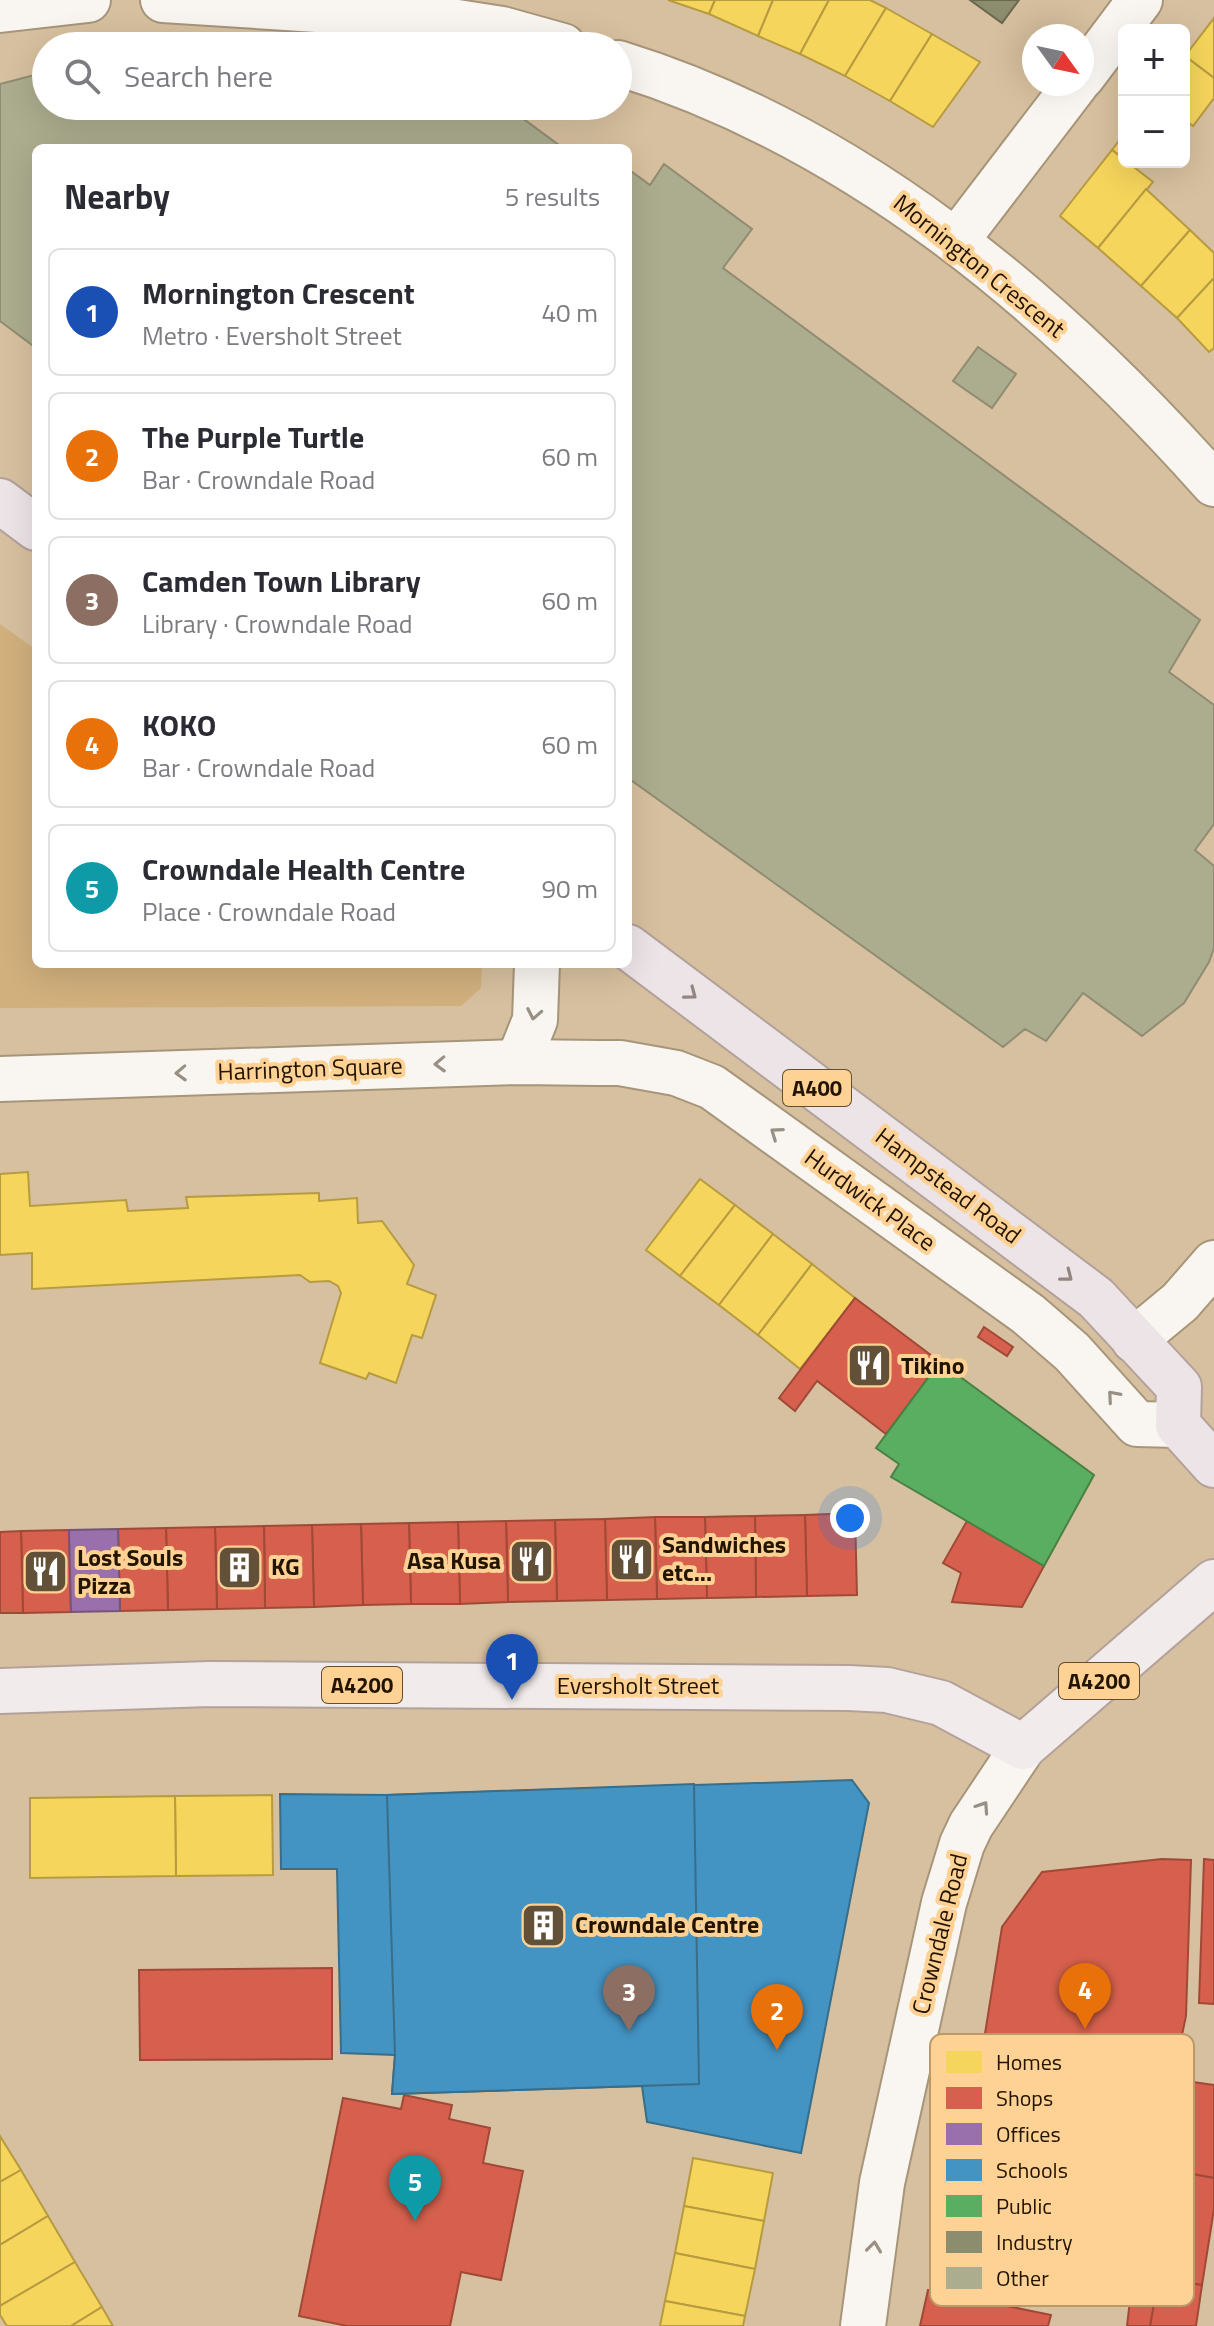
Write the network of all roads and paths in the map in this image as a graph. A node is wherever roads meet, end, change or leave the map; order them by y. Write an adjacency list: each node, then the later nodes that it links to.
1 (88, 0): 5 (street)
2 (163, 0): 4 (street)
3 (1140, 0): 7 (street)
4 (297, 4): 6 (street)
5 (0, 10)
6 (513, 32)
7 (1094, 61)
8 (632, 68): 10 (street, Mornington Crescent)
9 (1067, 96): 10 (street)
10 (956, 241): 11 (street, Mornington Crescent)
11 (1214, 484)
12 (0, 501): 13 (highway)
13 (32, 525)
14 (632, 950): 19 (highway, Hampstead Road / A400, one-way to 19)
15 (537, 968): 16 (street, one-way to 16)
16 (518, 1062): 17 (street, Harrington Square, one-way to 17); 20 (street, Hurdwick Place, one-way to 16)
17 (0, 1079)
18 (1214, 1263): 19 (street)
19 (1134, 1340): 20 (highway, Hampstead Road / A400)
20 (1178, 1425): 21 (highway)
21 (1214, 1465)
22 (1214, 1582): 24 (main road, A4200)
23 (0, 1691): 24 (main road, Eversholt Street / A4200)
24 (1023, 1747): 25 (street, Crowndale Road, one-way to 24)
25 (863, 2326)

